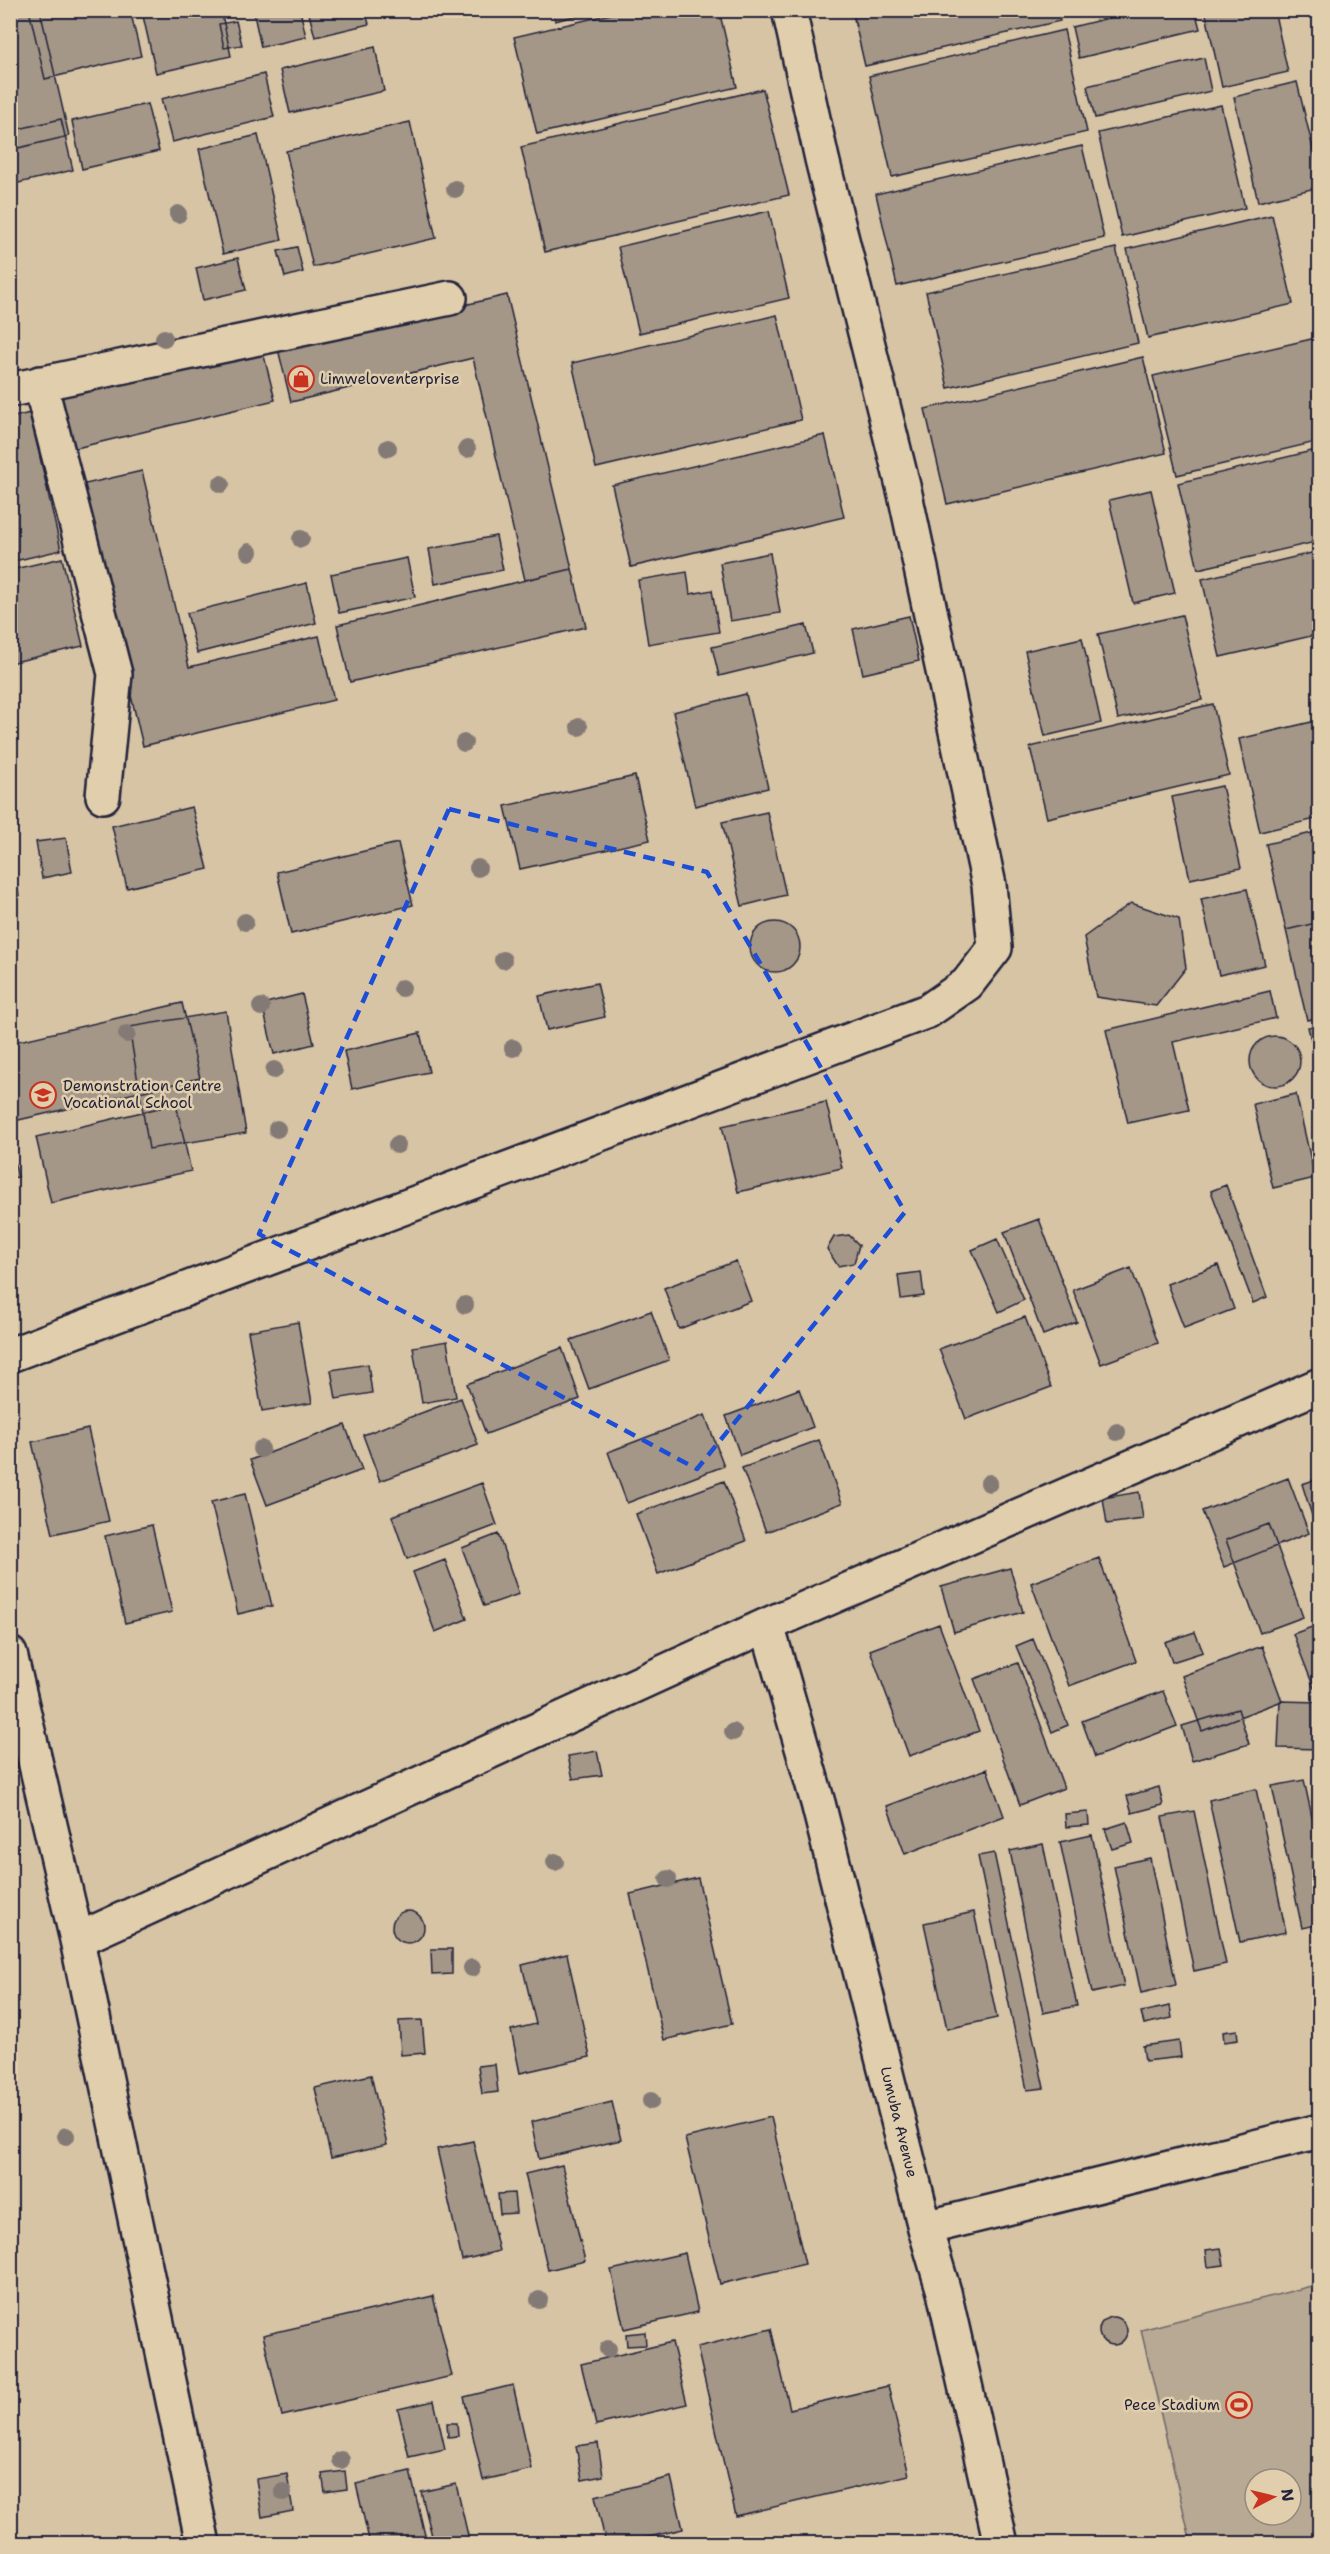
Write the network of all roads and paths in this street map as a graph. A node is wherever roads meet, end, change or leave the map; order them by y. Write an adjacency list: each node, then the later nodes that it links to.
1 (789, 10): 5 (street)
2 (450, 298): 3 (street)
3 (26, 387): 4 (street)
4 (104, 796)
5 (10, 1355)
6 (1320, 1385): 7 (street)
7 (767, 1624): 9 (street); 11 (street, Lumuba Avenue)
8 (10, 1654): 9 (street)
9 (77, 1940): 12 (street)
10 (1320, 2131): 11 (street)
11 (925, 2228): 13 (street, Lumuba Avenue)
12 (203, 2544)
13 (1001, 2544)

